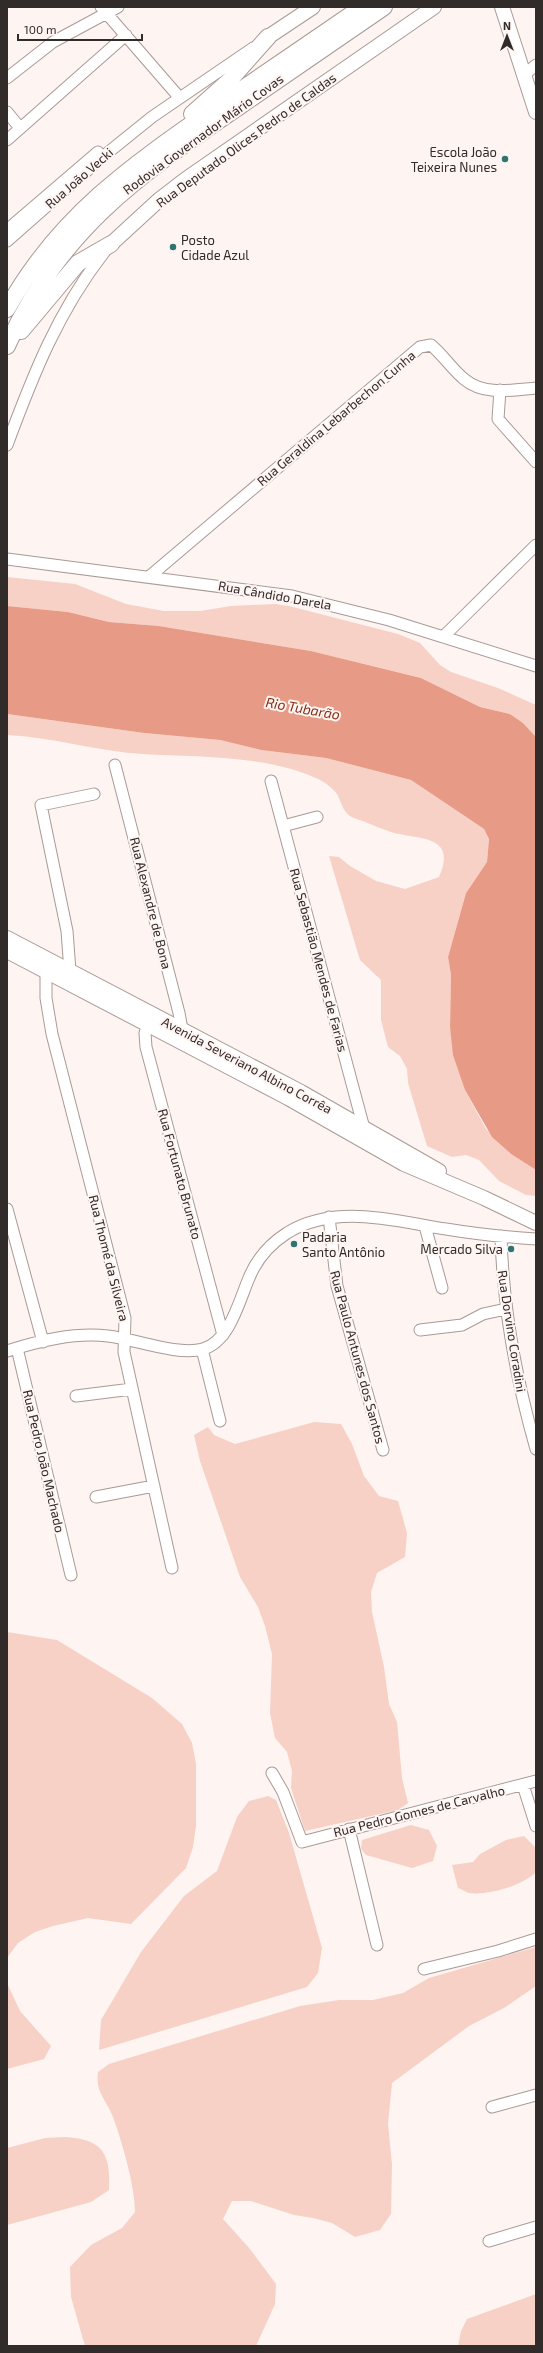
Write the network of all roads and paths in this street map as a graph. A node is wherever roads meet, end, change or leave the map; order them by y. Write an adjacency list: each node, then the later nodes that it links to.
1 (118, 7): 7 (street)
2 (313, 7): 9 (main road)
3 (362, 7): 18 (highway, Rodovia Governador Mário Covas)
4 (384, 7): 22 (highway, Rodovia Governador Mário Covas)
5 (434, 7): 20 (main road, Rua Deputado Olices Pedro de Caldas)
6 (502, 7): 11 (main road)
7 (104, 10): 8 (street); 12 (street)
8 (126, 36): 13 (street); 16 (street)
9 (268, 37): 13 (street, Rua João Vecki); 18 (highway)
10 (536, 65): 11 (street)
11 (524, 75): 15 (main road)
12 (7, 78)
13 (179, 97): 19 (street, Rua João Vecki)
14 (7, 112): 16 (street)
15 (536, 112)
16 (20, 128): 17 (street)
17 (7, 140)
18 (138, 162): 21 (highway, Rodovia Governador Mário Covas)
19 (8, 236)
20 (111, 244): 23 (highway); 26 (street, Rua Deputado Olices Pedro de Caldas)
21 (7, 309)
22 (7, 346)
23 (7, 350)
24 (536, 388): 25 (street, Rua Geraldina Lebarbechon Cunha)
25 (500, 390): 27 (street); 30 (street, Rua Geraldina Lebarbechon Cunha)
26 (7, 445)
27 (536, 462)
28 (536, 545): 31 (street)
29 (7, 559): 30 (street, Rua Cândido Darela)
30 (150, 576): 31 (street, Rua Cândido Darela)
31 (443, 637): 32 (street, Rua Cândido Darela)
32 (536, 666)
33 (115, 765): 43 (street, Rua Alexandre de Bona)
34 (271, 781): 37 (street, Rua Sebastião Mendes de Farias)
35 (94, 794): 40 (street)
36 (317, 817): 37 (street)
37 (283, 826): 44 (street, Rua Sebastião Mendes de Farias)
38 (7, 938): 40 (main road, Avenida Severiano Albino Corrêa)
39 (7, 951): 41 (main road, Avenida Severiano Albino Corrêa)
40 (70, 971): 41 (main road); 42 (main road, Avenida Severiano Albino Corrêa)
41 (46, 972): 42 (main road, Avenida Severiano Albino Corrêa); 56 (street, Rua Thomé da Silveira)
42 (150, 1019): 43 (main road, Avenida Severiano Albino Corrêa); 55 (street, Rua Fortunato Brunato)
43 (179, 1035): 44 (main road, Avenida Severiano Albino Corrêa)
44 (361, 1133): 47 (main road, Avenida Severiano Albino Corrêa)
45 (7, 1209): 57 (street)
46 (329, 1217): 48 (street); 55 (street); 64 (street, Rua Paulo Antunes dos Santos)
47 (532, 1220): 50 (main road)
48 (425, 1226): 49 (street); 52 (street)
49 (501, 1236): 51 (street); 53 (street, Rua Dorvino Coradini)
50 (536, 1236)
51 (536, 1239)
52 (442, 1288)
53 (506, 1309): 54 (street); 63 (street, Rua Dorvino Coradini)
54 (420, 1330)
55 (223, 1335): 58 (street)
56 (124, 1339): 57 (street); 58 (street); 60 (street, Rua Thomé da Silveira)
57 (43, 1342): 59 (street)
58 (202, 1349): 62 (street)
59 (12, 1350): 68 (street, Rua Pedro João Machado)
60 (132, 1389): 61 (street); 65 (street, Rua Thomé da Silveira)
61 (76, 1396)
62 (220, 1420)
63 (536, 1449)
64 (383, 1450)
65 (154, 1486): 66 (street); 67 (street, Rua Thomé da Silveira)
66 (96, 1497)
67 (172, 1568)
68 (71, 1575)
69 (272, 1773): 73 (street, Rua Pedro Gomes de Carvalho)
70 (536, 1781): 71 (street, Rua Pedro Gomes de Carvalho)
71 (523, 1785): 72 (street); 73 (street, Rua Pedro Gomes de Carvalho)
72 (536, 1826)
73 (349, 1829): 75 (street)
74 (536, 1939): 76 (street)
75 (377, 1945)
76 (424, 1969)
77 (536, 2095): 78 (street)
78 (492, 2107)
79 (536, 2227): 80 (street)
80 (489, 2241)

